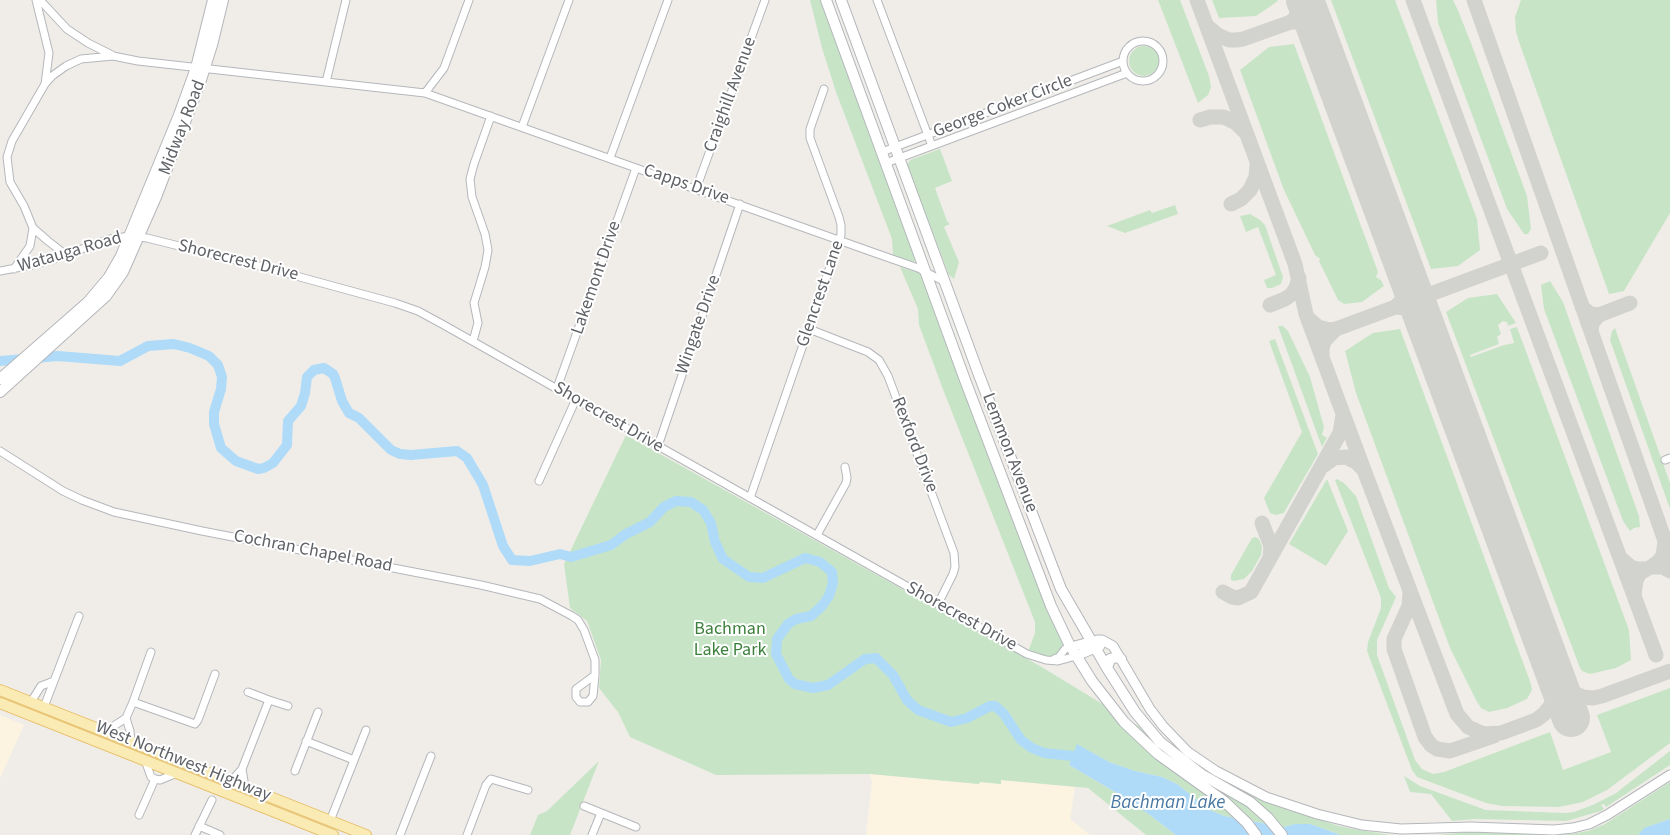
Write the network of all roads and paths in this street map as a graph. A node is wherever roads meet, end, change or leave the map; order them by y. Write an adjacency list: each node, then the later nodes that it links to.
1 (38, 0): 12 (street); 19 (street)
2 (213, 0): 14 (main road)
3 (223, 0): 14 (main road)
4 (346, 0): 17 (street)
5 (469, 0): 22 (street)
6 (569, 0): 27 (street)
7 (668, 0): 32 (street)
8 (765, 0): 36 (street, Craighill Avenue)
9 (826, 0): 31 (main road, Lemmon Avenue)
10 (841, 0): 30 (main road, Lemmon Avenue)
11 (877, 0): 28 (street)
12 (113, 56): 14 (street); 19 (street)
13 (1123, 61): 15 (street, George Coker Circle); 16 (street); 16 (street)
14 (201, 68): 17 (street, Midway Road); 39 (main road, Midway Road)
15 (1097, 71): 18 (street); 21 (street, George Coker Circle)
16 (1128, 73): 18 (street, George Coker Circle)
17 (326, 82): 22 (street, Midway Road)
18 (1102, 83): 24 (street, George Coker Circle)
19 (45, 84): 38 (street)
20 (824, 88): 40 (street, Glencrest Lane)
21 (1048, 90): 23 (street, George Coker Circle); 24 (street)
22 (425, 93): 26 (street, Capps Drive)
23 (1016, 102): 25 (street); 28 (street, George Coker Circle)
24 (1053, 102): 25 (street, George Coker Circle)
25 (1020, 114): 29 (street, George Coker Circle)
26 (491, 116): 27 (street, Capps Drive); 47 (street)
27 (522, 127): 32 (street, Capps Drive)
28 (928, 135): 29 (street); 30 (street, George Coker Circle)
29 (932, 146): 33 (street, George Coker Circle)
30 (894, 147): 31 (street, George Coker Circle); 33 (main road, Lemmon Avenue)
31 (882, 152): 34 (main road, Lemmon Avenue)
32 (610, 158): 35 (street, Capps Drive)
33 (899, 159): 34 (street, George Coker Circle); 45 (main road, Lemmon Avenue)
34 (886, 163): 44 (main road, Lemmon Avenue)
35 (636, 168): 36 (street, Capps Drive); 51 (street, Lakemont Drive)
36 (696, 189): 37 (street, Capps Drive)
37 (740, 204): 40 (street, Capps Drive); 54 (street, Wingate Drive)
38 (33, 228): 41 (street); 42 (street)
39 (135, 237): 41 (street, Watauga Road); 47 (street, Shorecrest Drive); 49 (main road, Midway Road); 52 (main road, Midway Road)
40 (839, 240): 44 (street, Capps Drive); 46 (street, Glencrest Lane)
41 (66, 255): 42 (street, Watauga Road)
42 (14, 269): 43 (street, Watauga Road)
43 (0, 271)
44 (927, 272): 45 (street, Capps Drive); 50 (main road, Lemmon Avenue)
45 (945, 282): 48 (main road, Lemmon Avenue)
46 (809, 329): 58 (street, Glencrest Lane); 60 (street, Rexford Drive)
47 (473, 341): 51 (street, Shorecrest Drive)
48 (978, 375): 50 (main road); 62 (main road, Lemmon Avenue)
49 (0, 379)
50 (965, 380): 64 (main road, Lemmon Avenue)
51 (557, 388): 53 (street, Shorecrest Drive)
52 (0, 392)
53 (576, 398): 54 (street, Shorecrest Drive); 57 (street)
54 (658, 446): 58 (street, Shorecrest Drive)
55 (0, 451): 69 (street, Cochran Chapel Road)
56 (845, 468): 59 (street)
57 (539, 481)
58 (750, 498): 59 (street, Shorecrest Drive)
59 (817, 536): 60 (street, Shorecrest Drive)
60 (938, 604): 66 (street, Shorecrest Drive)
61 (79, 616): 70 (street)
62 (1092, 644): 64 (street, Shorecrest Drive); 65 (street); 67 (main road, Lemmon Avenue)
63 (151, 652): 77 (street)
64 (1073, 652): 66 (street, Shorecrest Drive); 66 (street, Shorecrest Drive); 116 (main road, Lemmon Avenue)
65 (1121, 659): 67 (main road); 108 (street)
66 (1052, 660)
67 (1107, 668): 117 (main road, Lemmon Avenue)
68 (215, 674): 77 (street)
69 (595, 674)
70 (54, 680): 76 (street); 80 (street)
71 (0, 690): 74 (main road, West Northwest Highway)
72 (248, 692): 75 (street)
73 (0, 696): 74 (main road)
74 (18, 697): 76 (main road, West Northwest Highway)
75 (269, 700): 79 (street); 91 (street)
76 (31, 702): 80 (main road, West Northwest Highway)
77 (133, 702): 83 (street)
78 (0, 703): 82 (main road, West Northwest Highway)
79 (288, 706)
80 (44, 707): 82 (main road); 85 (main road, West Northwest Highway)
81 (318, 712): 86 (street)
82 (40, 718): 89 (main road, West Northwest Highway)
83 (126, 718): 85 (street); 87 (street)
84 (366, 730): 90 (street)
85 (106, 731): 87 (main road, West Northwest Highway)
86 (306, 741): 90 (street); 92 (street)
87 (131, 742): 96 (main road, West Northwest Highway)
88 (431, 756): 113 (street)
89 (145, 760): 93 (main road, West Northwest Highway); 95 (street)
90 (354, 760): 103 (street)
91 (242, 769): 96 (street); 97 (street)
92 (295, 771)
93 (177, 772): 95 (street); 111 (main road, West Northwest Highway)
94 (1670, 775): 106 (street)
95 (155, 779): 102 (street)
96 (231, 781): 97 (main road, West Northwest Highway)
97 (245, 787): 103 (main road, West Northwest Highway)
98 (528, 790): 114 (street)
99 (212, 800): 104 (street)
100 (584, 806): 101 (street)
101 (601, 813): 105 (street); 115 (street)
102 (138, 815)
103 (330, 821): 107 (main road, West Northwest Highway)
104 (199, 826): 109 (street); 110 (street)
105 (636, 827)
106 (1454, 828): 108 (street); 118 (street)
107 (349, 832): 112 (main road, West Northwest Highway)
108 (1428, 832)
109 (195, 835)
110 (220, 835)
111 (334, 835)
112 (366, 835)
113 (400, 835)
114 (467, 835)
115 (592, 835)
116 (1256, 835)
117 (1282, 835)
118 (1445, 835)

